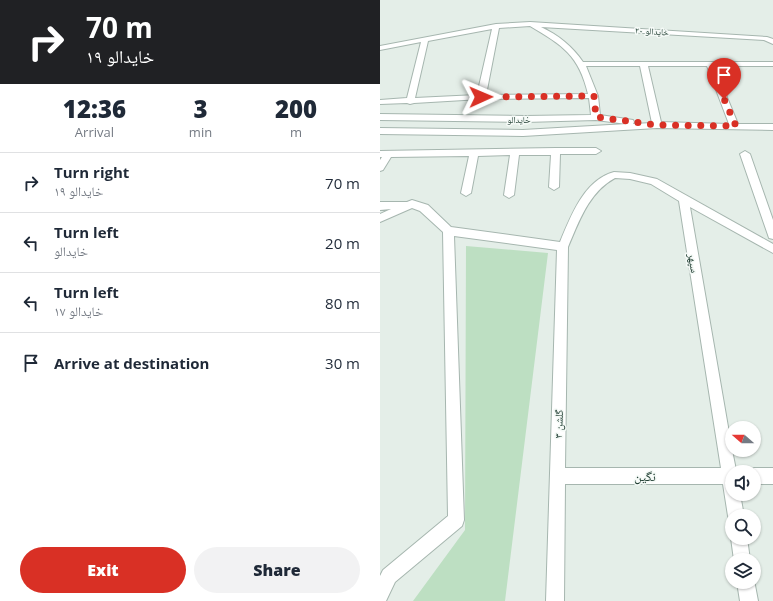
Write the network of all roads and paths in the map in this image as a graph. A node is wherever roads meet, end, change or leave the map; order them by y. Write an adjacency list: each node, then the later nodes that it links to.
1 (530, 24): 2 (street, خایدالو ۲۰); 4 (street, خایدالو ۲۰); 6 (street)
2 (496, 26): 3 (street, خایدالو ۲۰); 11 (street)
3 (425, 39): 5 (street, خایدالو ۲۰); 13 (street)
4 (773, 42)
5 (380, 48)
6 (583, 64): 8 (street); 10 (street)
7 (773, 64): 9 (street)
8 (644, 65): 9 (street); 16 (street)
9 (710, 65): 17 (street)
10 (594, 96): 11 (street); 15 (street)
11 (481, 97): 13 (street)
12 (380, 102): 13 (street)
13 (410, 102)
14 (380, 117): 15 (street, خایدالو)
15 (596, 117): 16 (street, خایدالو)
16 (657, 125): 17 (street, خایدالو); 19 (street, خایدالو)
17 (736, 126): 18 (street, خایدالو)
18 (773, 127)
19 (380, 131)
20 (596, 151): 22 (street)
21 (515, 152): 22 (street); 23 (street); 29 (street)
22 (556, 152): 27 (street)
23 (474, 153): 24 (street); 28 (street)
24 (384, 154): 26 (street)
25 (745, 154): 35 (street)
26 (380, 168)
27 (554, 187)
28 (466, 192)
29 (509, 195)
30 (684, 198): 36 (street); 37 (street); 38 (street, سپهر)
31 (412, 204): 32 (street); 33 (street); 34 (street)
32 (380, 206)
33 (380, 218)
34 (448, 231): 36 (street); 44 (street)
35 (773, 235)
36 (563, 247): 39 (street, گلشن ۳)
37 (773, 249)
38 (729, 465)
39 (557, 476): 40 (street, نگین); 45 (street, گلشن ۳)
40 (725, 476)
41 (761, 476): 42 (street)
42 (773, 476)
43 (747, 589): 46 (street)
44 (380, 595)
45 (556, 601)
46 (749, 601)

